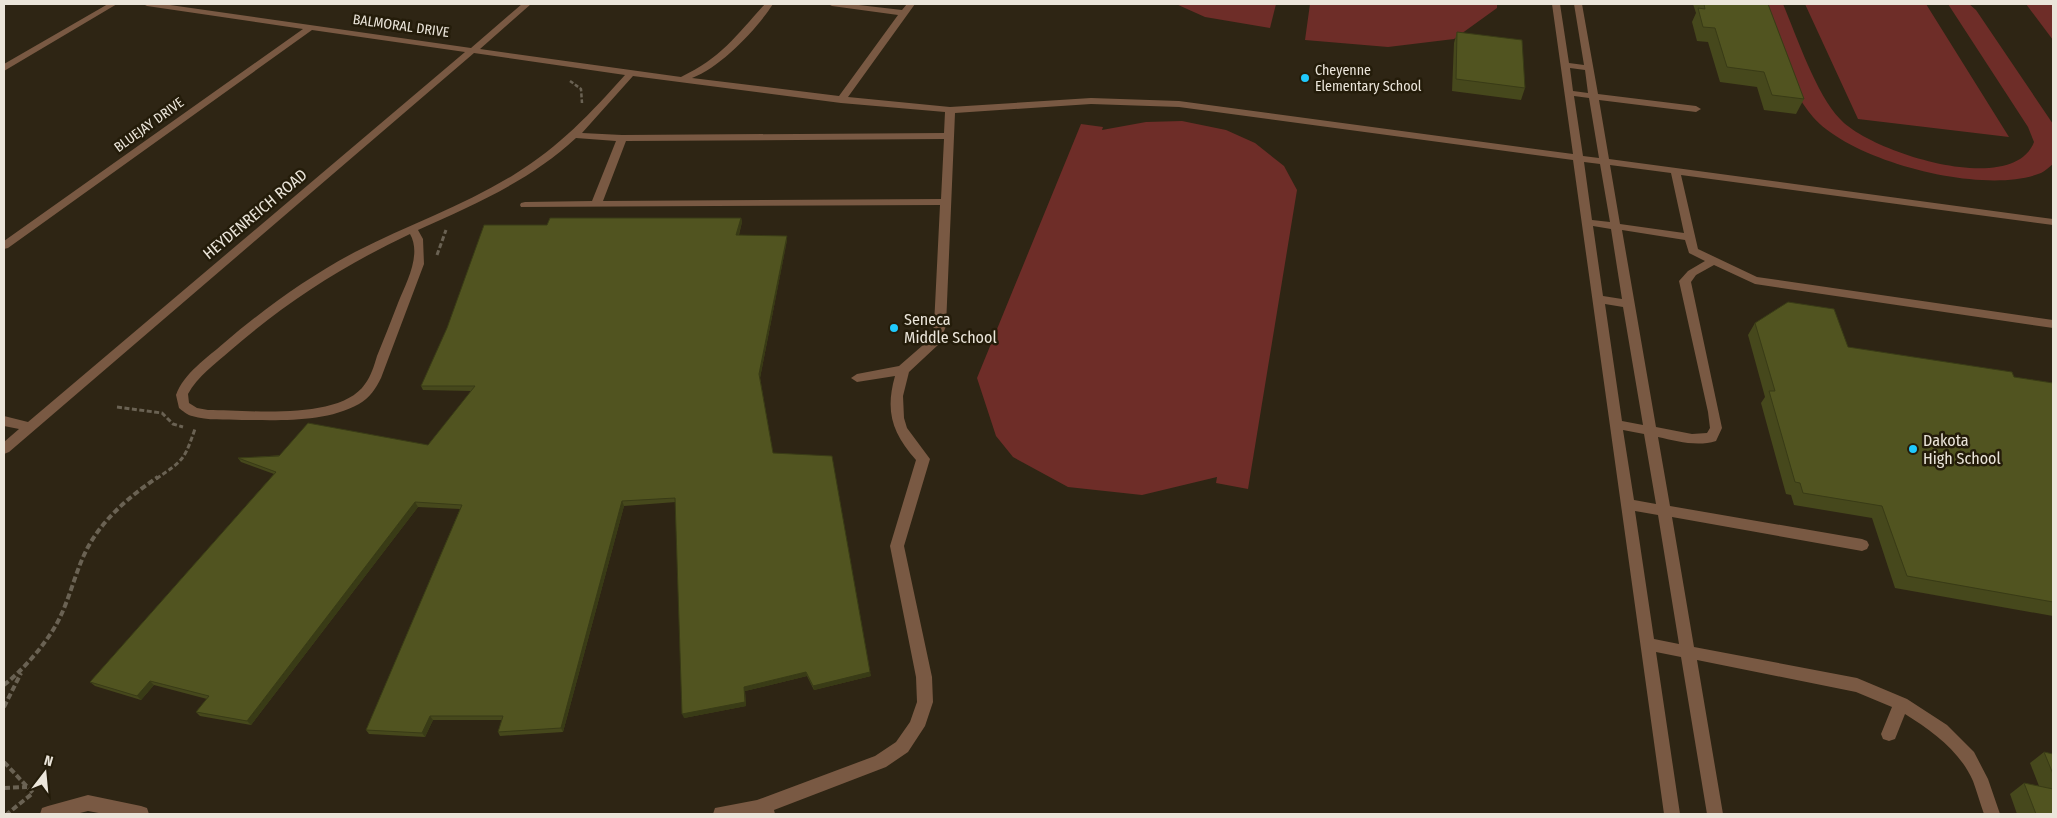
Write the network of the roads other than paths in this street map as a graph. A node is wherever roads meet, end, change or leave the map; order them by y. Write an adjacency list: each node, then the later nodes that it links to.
1 (113, 4): 13 (street)
2 (147, 4): 10 (street, BALMORAL DRIVE)
3 (527, 4): 11 (street, HEYDENREICH ROAD)
4 (769, 4): 16 (street)
5 (832, 4): 9 (street)
6 (911, 4): 9 (street)
7 (1556, 4): 12 (street)
8 (1578, 4): 14 (street)
9 (904, 13): 19 (street)
10 (311, 27): 11 (street, BALMORAL DRIVE); 36 (street, BLUEJAY DRIVE)
11 (473, 50): 15 (street, BALMORAL DRIVE); 45 (street, HEYDENREICH ROAD)
12 (1565, 65): 14 (street); 17 (street)
13 (4, 68)
14 (1590, 68): 18 (street)
15 (631, 73): 16 (street, BALMORAL DRIVE); 22 (street)
16 (680, 79): 19 (street, BALMORAL DRIVE)
17 (1568, 92): 18 (street); 25 (street)
18 (1594, 96): 20 (street); 26 (street)
19 (842, 100): 21 (street, BALMORAL DRIVE)
20 (1696, 109)
21 (950, 110): 23 (street); 25 (street, BALMORAL DRIVE)
22 (574, 135): 24 (street); 34 (street)
23 (949, 136): 24 (street); 28 (street)
24 (622, 138): 29 (street)
25 (1578, 157): 26 (street, BALMORAL DRIVE); 31 (street)
26 (1604, 161): 27 (street, BALMORAL DRIVE); 33 (street)
27 (1676, 171): 32 (street, BALMORAL DRIVE); 35 (street)
28 (946, 202): 29 (street); 41 (street)
29 (596, 204): 30 (street)
30 (525, 205)
31 (1587, 222): 33 (street); 38 (street)
32 (2053, 222)
33 (1617, 227): 35 (street); 39 (street)
34 (412, 229): 34 (street)
35 (1690, 237): 37 (street)
36 (4, 246)
37 (1714, 261): 40 (street); 46 (street)
38 (1598, 299): 39 (street); 44 (street)
39 (1630, 304): 46 (street)
40 (2053, 324)
41 (903, 370): 42 (street); 55 (street)
42 (857, 378)
43 (4, 421): 45 (street)
44 (1616, 424): 46 (street); 48 (street)
45 (30, 427): 47 (street, HEYDENREICH ROAD)
46 (1651, 430): 49 (street)
47 (4, 449)
48 (1627, 504): 49 (street); 51 (street)
49 (1664, 510): 50 (street); 52 (street)
50 (1862, 545)
51 (1647, 644): 52 (street); 59 (street)
52 (1688, 651): 53 (street); 60 (street)
53 (1901, 704): 54 (street); 61 (street)
54 (1889, 734)
55 (762, 811): 58 (street)
56 (48, 814): 57 (street)
57 (142, 814)
58 (721, 814)
59 (1672, 814)
60 (1715, 814)
61 (1992, 814)

